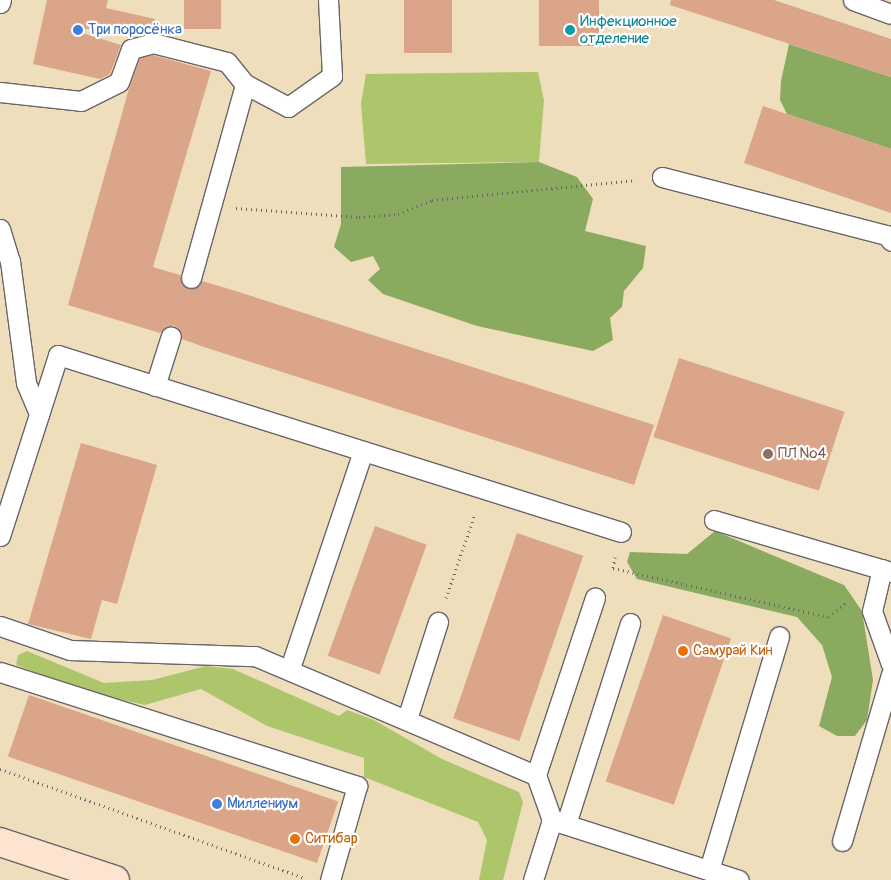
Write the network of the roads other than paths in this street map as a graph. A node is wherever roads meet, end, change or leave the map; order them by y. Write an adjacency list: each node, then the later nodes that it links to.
1 (328, 0): 4 (lane)
2 (853, 0): 3 (lane)
3 (891, 14)
4 (245, 84): 5 (lane); 9 (lane)
5 (0, 92)
6 (662, 177): 8 (lane)
7 (0, 229): 12 (lane)
8 (891, 241)
9 (191, 278)
10 (171, 336): 11 (lane)
11 (156, 386): 12 (lane); 13 (lane)
12 (39, 414): 14 (lane)
13 (363, 451): 16 (lane); 25 (lane)
14 (5, 505): 17 (lane)
15 (714, 520): 18 (lane)
16 (621, 532)
17 (0, 536)
18 (880, 569): 24 (lane)
19 (595, 598): 29 (lane)
20 (438, 622): 28 (lane)
21 (630, 623): 30 (lane)
22 (0, 626): 25 (lane)
23 (779, 636): 33 (lane)
24 (891, 664)
25 (290, 668): 28 (lane)
26 (0, 672): 35 (lane)
27 (891, 674): 31 (lane)
28 (407, 719): 29 (lane)
29 (536, 776): 30 (lane)
30 (559, 822): 33 (lane); 36 (lane)
31 (842, 841)
32 (0, 842): 34 (main road)
33 (709, 870): 37 (lane)
34 (115, 880)
35 (330, 880)
36 (532, 880)
37 (739, 880)

